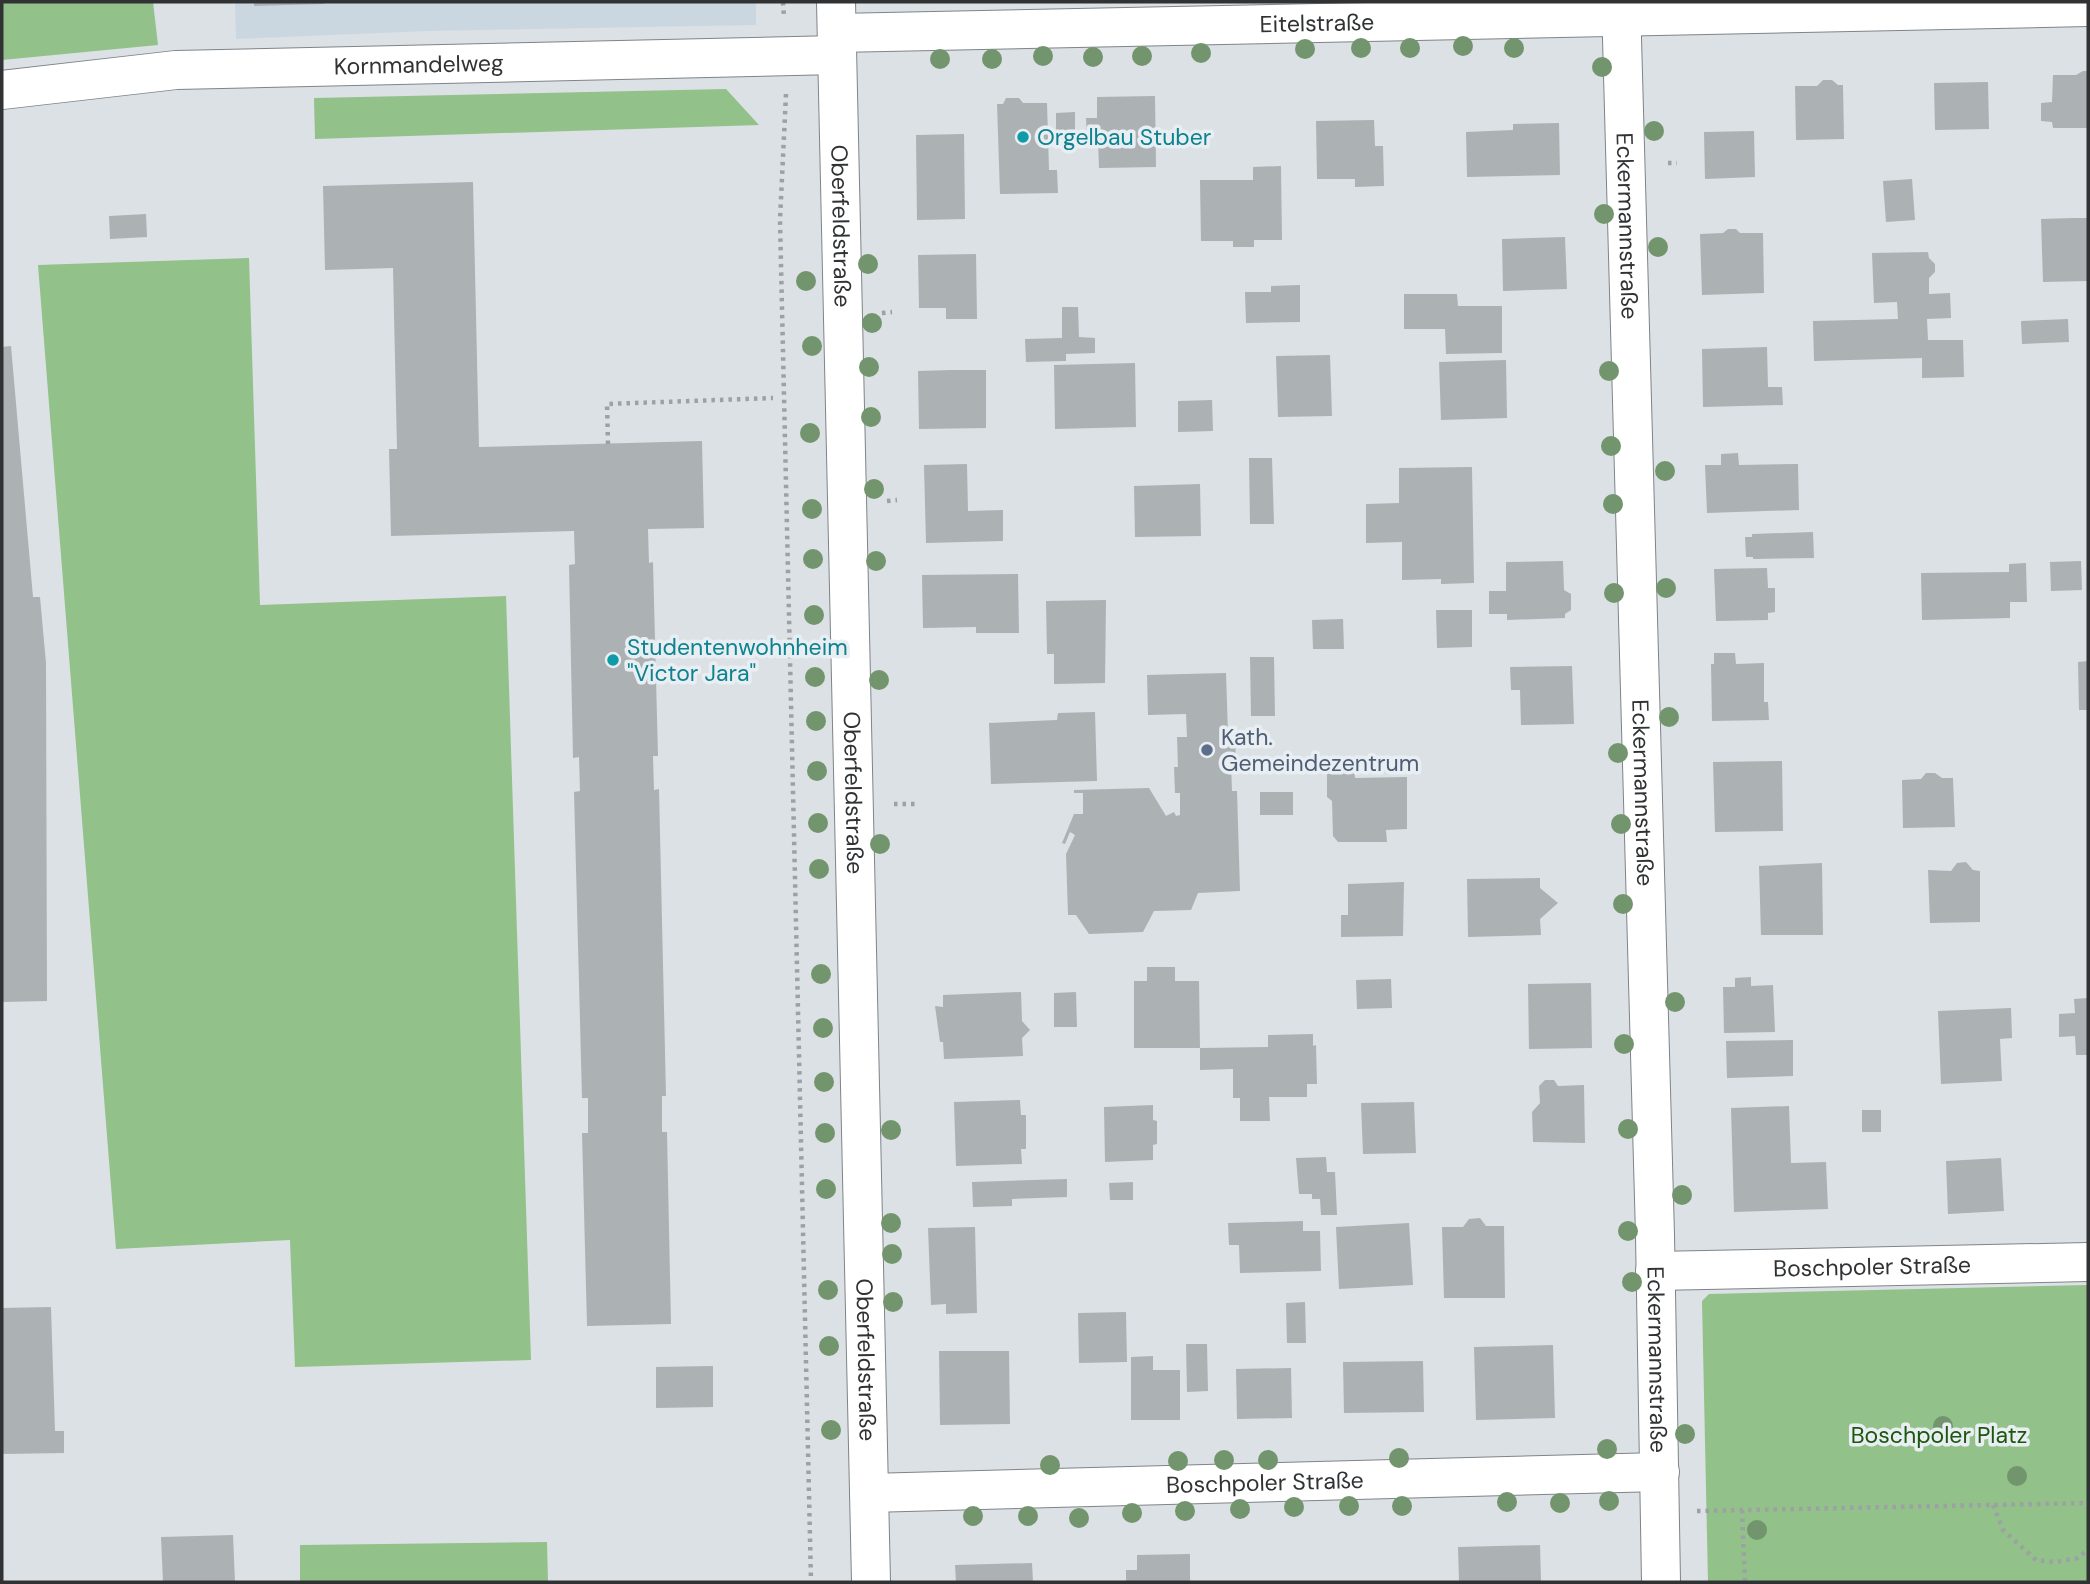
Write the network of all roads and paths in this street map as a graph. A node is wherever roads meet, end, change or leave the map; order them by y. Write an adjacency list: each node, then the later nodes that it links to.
1 (2088, 7): 2 (street, Eitelstraße)
2 (1621, 9): 3 (street, Eitelstraße); 17 (street, Eckermannstraße)
3 (837, 30): 5 (street, Kornmandelweg); 19 (street, Oberfeldstraße)
4 (786, 88): 25 (path)
5 (2, 90)
6 (1668, 163): 7 (path)
7 (1677, 163)
8 (892, 312): 9 (path)
9 (882, 313)
10 (773, 398): 11 (path)
11 (608, 443)
12 (887, 500): 13 (path)
13 (897, 500)
14 (894, 804): 15 (path)
15 (915, 804)
16 (2088, 1262): 17 (street, Boschpoler Straße)
17 (1655, 1271): 18 (street, Eckermannstraße)
18 (1660, 1472): 19 (street, Boschpoler Straße); 23 (street, Eckermannstraße)
19 (869, 1493): 26 (street, Oberfeldstraße)
20 (2088, 1503): 21 (path)
21 (1993, 1505): 22 (path); 24 (path)
22 (1742, 1510): 23 (path); 28 (path)
23 (1660, 1512): 27 (street, Eckermannstraße)
24 (2088, 1549)
25 (811, 1582)
26 (871, 1582)
27 (1661, 1582)
28 (1745, 1582)

